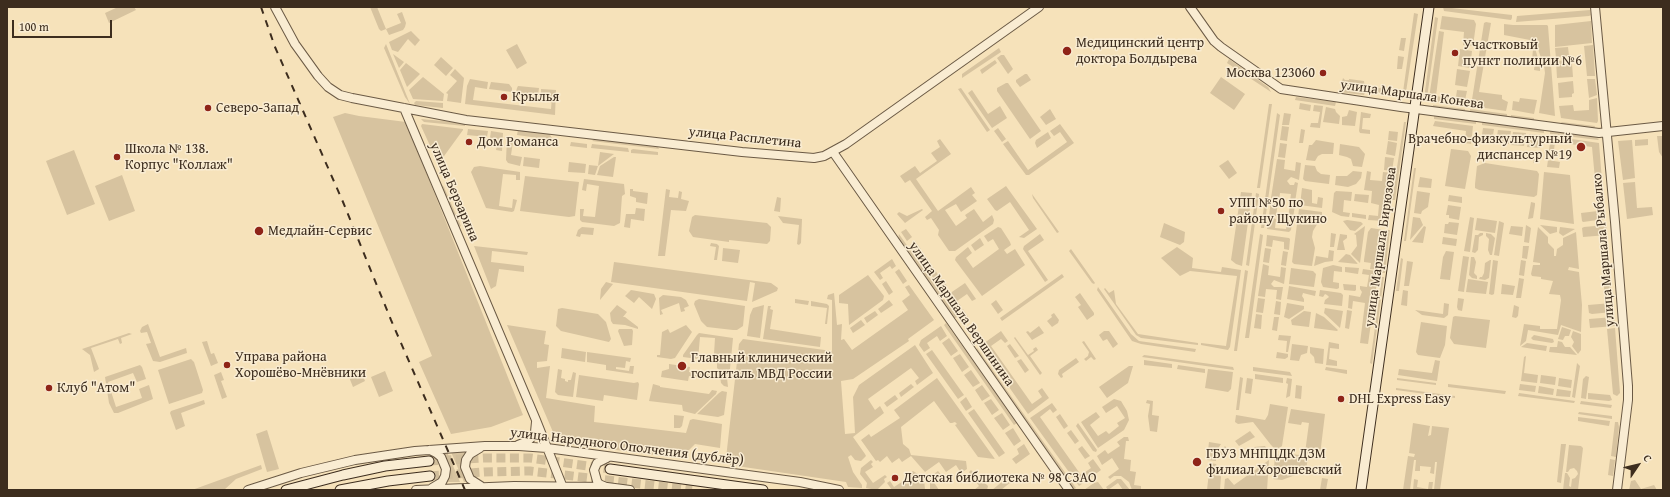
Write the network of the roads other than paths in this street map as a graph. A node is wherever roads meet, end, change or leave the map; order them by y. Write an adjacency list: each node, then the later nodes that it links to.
1 (275, 7): 6 (street)
2 (1039, 7): 10 (street, улица Расплетина)
3 (1190, 7): 7 (street, улица Маршала Конева)
4 (1429, 7): 7 (main road, улица Маршала Бирюзова)
5 (1595, 7): 9 (street, улица Маршала Рыбалко)
6 (404, 108): 10 (street, улица Расплетина); 11 (street, улица Берзарина)
7 (1415, 109): 9 (street, улица Маршала Конева); 33 (main road, улица Маршала Бирюзова)
8 (1663, 126): 9 (street, улица Маршала Конева)
9 (1607, 132): 34 (street, улица Маршала Рыбалко)
10 (833, 152): 32 (street, улица Маршала Вершинина)
11 (536, 420): 13 (street); 14 (street, улица Берзарина)
12 (485, 446): 13 (street, улица Народного Ополчения (дублёр)); 15 (street, улица Народного Ополчения (дублёр)); 20 (street)
13 (516, 446): 14 (street, улица Народного Ополчения (дублёр))
14 (548, 448): 16 (street, улица Народного Ополчения (дублёр)); 22 (street, улица Берзарина)
15 (426, 450): 23 (street); 25 (street, улица Народного Ополчения (дублёр))
16 (609, 457): 21 (street); 31 (street, улица Народного Ополчения (дублёр))
17 (429, 461): 26 (main road)
18 (610, 469): 30 (main road)
19 (430, 476): 27 (main road)
20 (486, 487): 22 (street); 23 (street)
21 (607, 487): 24 (street); 29 (street)
22 (564, 488): 24 (street)
23 (432, 489): 28 (street)
24 (586, 489)
25 (248, 490)
26 (286, 490)
27 (340, 490)
28 (416, 490)
29 (630, 490)
30 (763, 490)
31 (839, 490)
32 (1069, 490)
33 (1361, 490)
34 (1617, 490)

